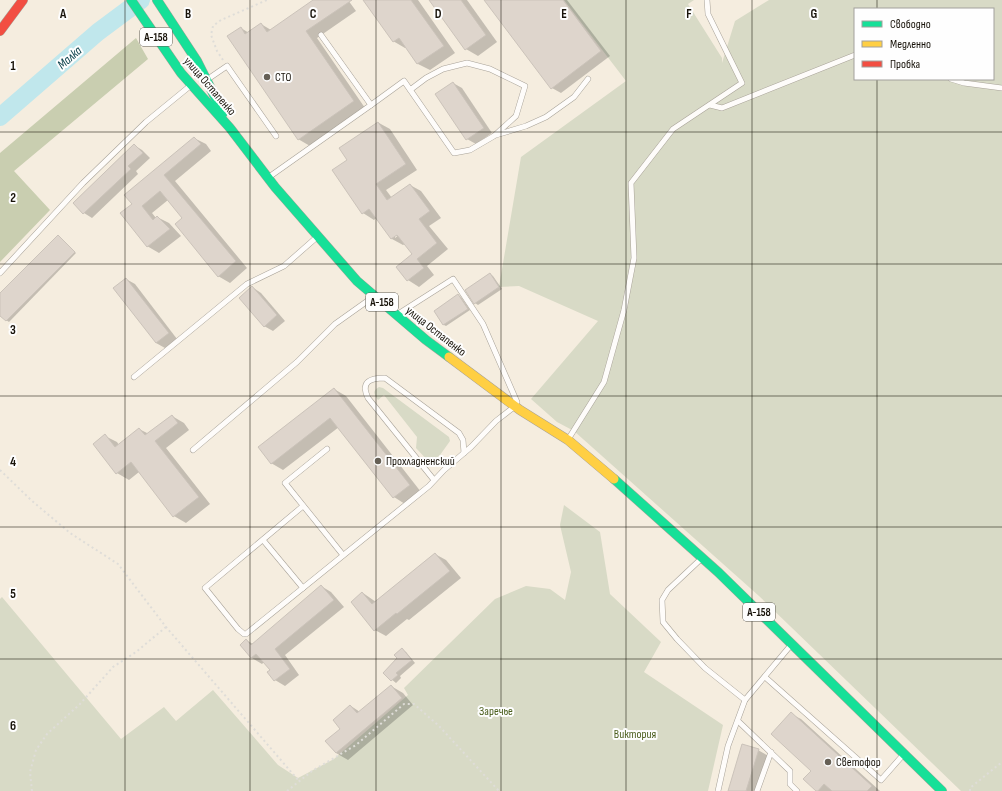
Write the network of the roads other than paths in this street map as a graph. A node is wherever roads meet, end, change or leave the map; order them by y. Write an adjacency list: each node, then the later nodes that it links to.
1 (23, 0): 5 (main road)
2 (131, 0): 11 (main road, улица Остапенко / А-158)
3 (157, 0): 9 (main road, улица Остапенко / А-158)
4 (707, 0): 15 (lane)
5 (0, 31)
6 (321, 35): 14 (lane)
7 (854, 56): 15 (lane)
8 (588, 79): 18 (lane)
9 (207, 80): 16 (main road, улица Остапенко / А-158); 17 (lane)
10 (954, 80): 12 (lane)
11 (192, 86): 16 (main road, улица Остапенко / А-158); 21 (lane)
12 (1002, 88)
13 (410, 90): 14 (lane); 18 (lane); 18 (lane)
14 (371, 105): 19 (lane)
15 (710, 105): 26 (lane)
16 (230, 128): 19 (main road, улица Остапенко / А-158)
17 (276, 136)
18 (494, 136)
19 (268, 178): 20 (main road, улица Остапенко / А-158)
20 (318, 237): 22 (main road, улица Остапенко / А-158); 24 (lane)
21 (0, 273)
22 (374, 296): 23 (main road, улица Остапенко / А-158); 28 (lane)
23 (396, 315): 25 (main road, улица Остапенко / А-158); 25 (lane)
24 (134, 377)
25 (517, 408): 26 (main road, улица Остапенко / А-158); 29 (lane)
26 (568, 440): 34 (main road, А-158)
27 (326, 449): 31 (lane)
28 (192, 450)
29 (464, 453): 30 (lane); 30 (lane)
30 (434, 480): 33 (lane)
31 (303, 506): 32 (lane); 33 (lane)
32 (263, 540): 35 (lane); 35 (lane)
33 (343, 555): 35 (lane)
34 (702, 558): 36 (main road, А-158); 38 (lane)
35 (303, 588)
36 (792, 644): 37 (lane); 41 (main road, А-158)
37 (765, 677): 38 (lane); 41 (lane)
38 (745, 700): 39 (lane)
39 (738, 721): 40 (lane); 42 (lane)
40 (771, 752): 43 (lane); 44 (lane)
41 (904, 754): 45 (main road, А-158)
42 (718, 791)
43 (758, 791)
44 (797, 791)
45 (942, 791)

